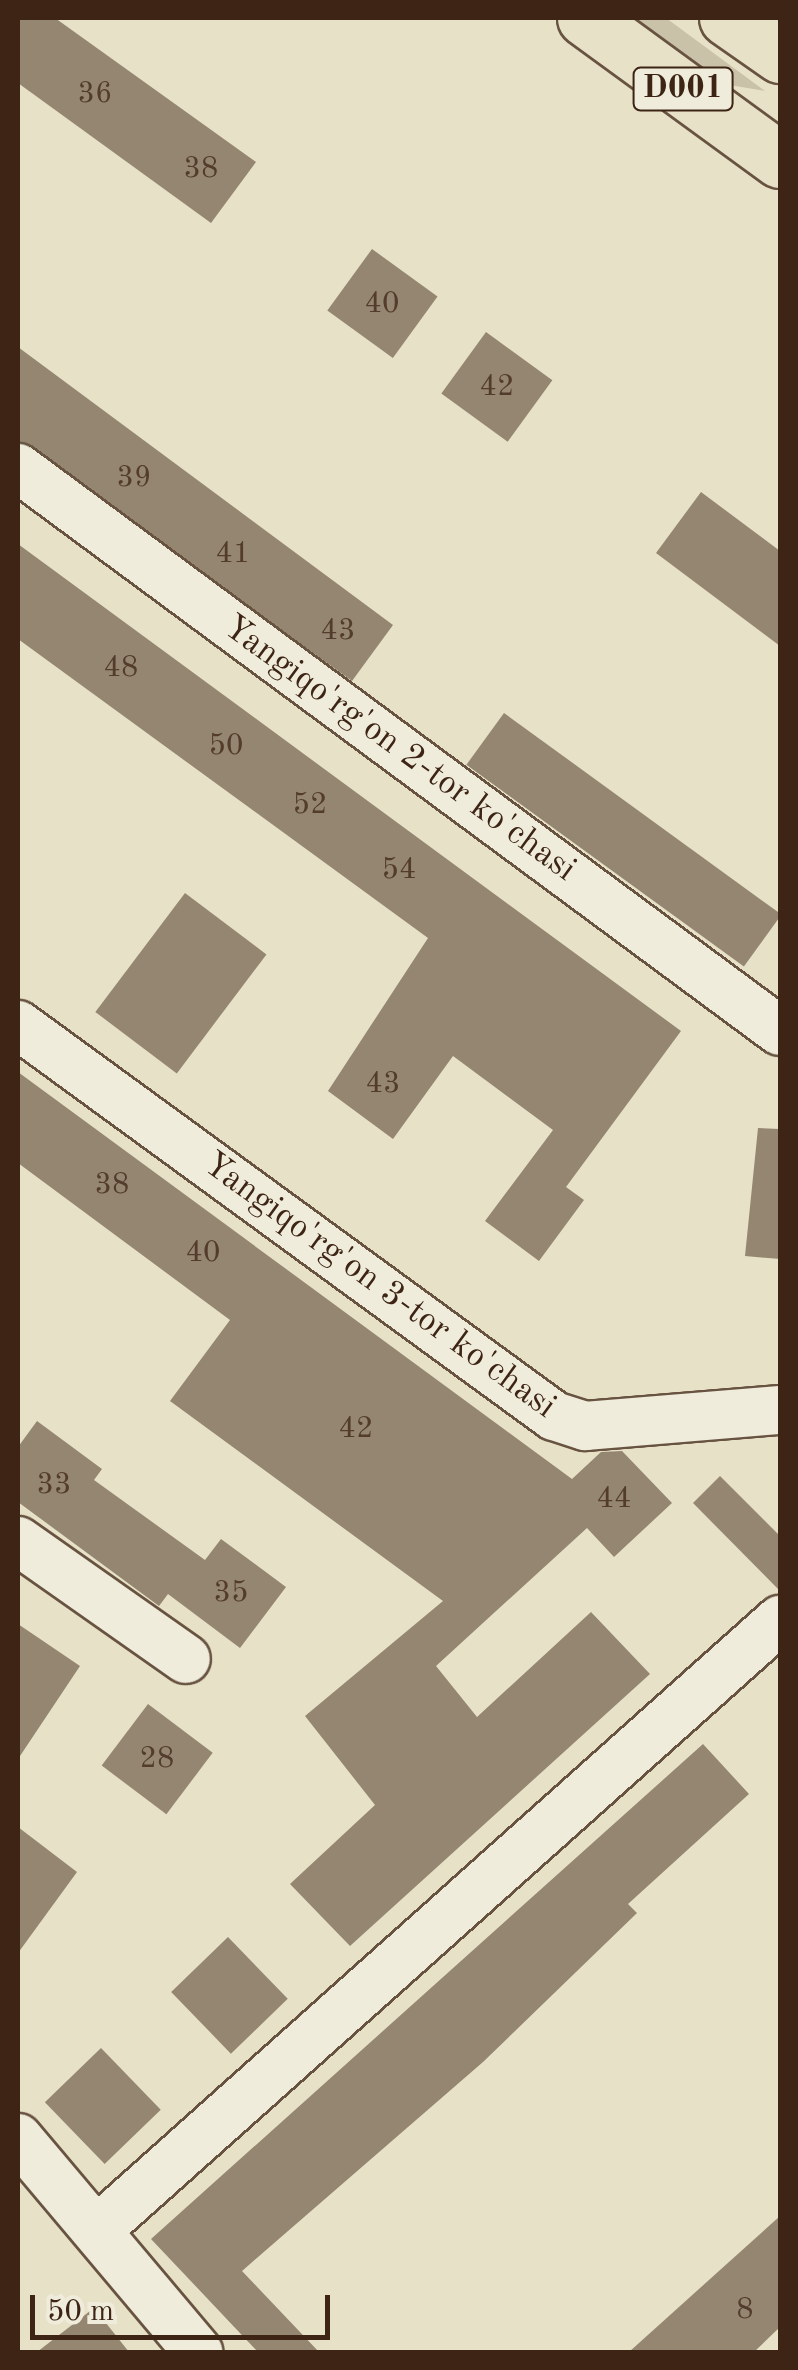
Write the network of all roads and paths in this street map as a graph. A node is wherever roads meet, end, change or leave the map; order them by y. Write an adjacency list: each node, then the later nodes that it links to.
1 (586, 18): 4 (highway, D001)
2 (728, 18): 3 (highway, D001)
3 (780, 56)
4 (780, 160)
5 (18, 468): 7 (street, Yangiqo'rg'on 2-tor ko'chasi)
6 (18, 1024): 8 (street, Yangiqo'rg'on 3-tor ko'chasi)
7 (780, 1031)
8 (780, 1410)
9 (18, 1541): 11 (street)
10 (780, 1620): 13 (street)
11 (186, 1659)
12 (18, 2138): 13 (street)
13 (97, 2230): 14 (street)
14 (198, 2352)

